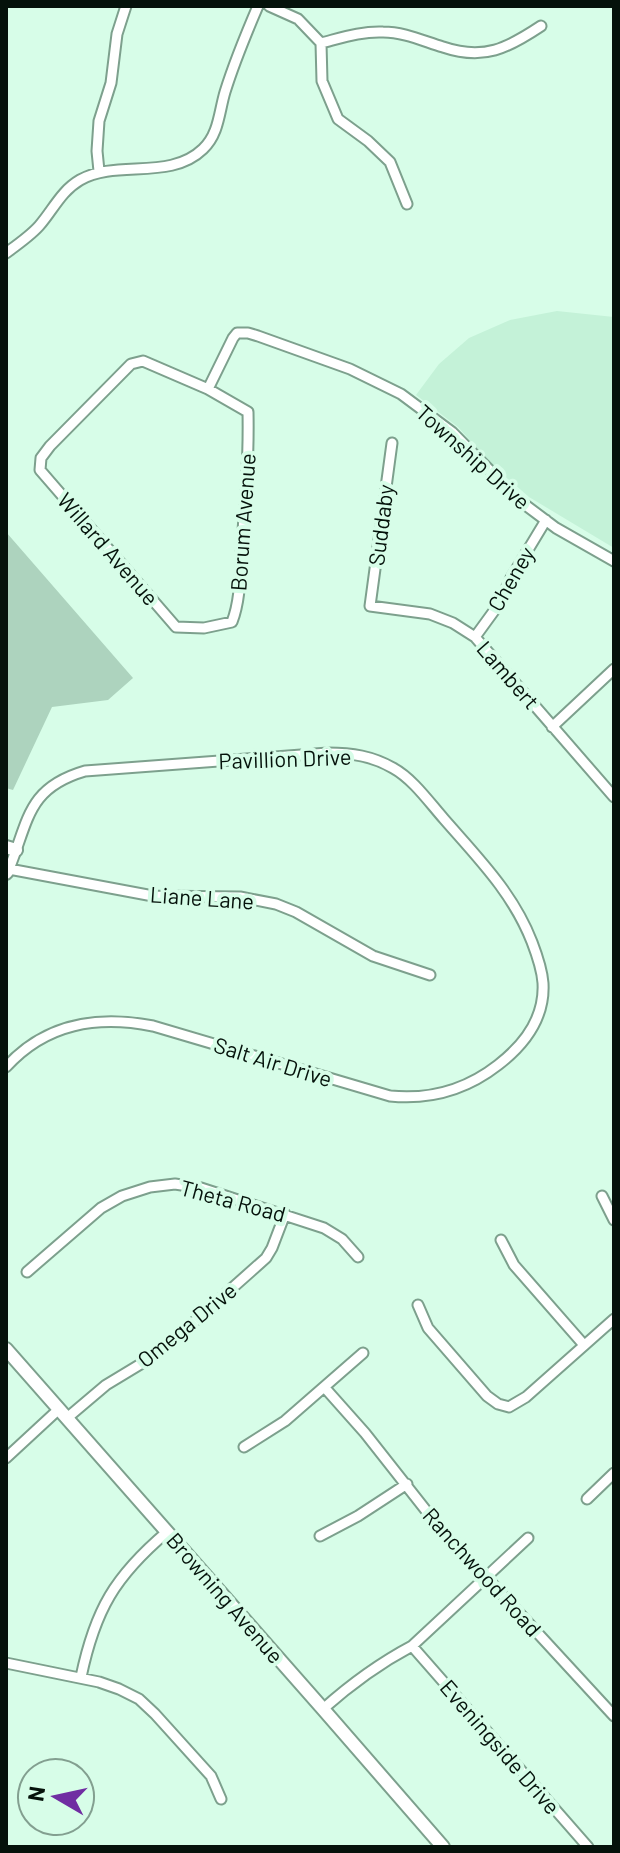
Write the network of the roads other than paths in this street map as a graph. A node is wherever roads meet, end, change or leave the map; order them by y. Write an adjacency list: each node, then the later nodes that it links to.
1 (126, 6): 6 (street)
2 (258, 6): 6 (street)
3 (269, 6): 5 (street)
4 (541, 26): 5 (street)
5 (321, 43): 7 (street)
6 (99, 171): 8 (street)
7 (407, 204)
8 (6, 253)
9 (208, 389): 11 (street, Township Drive); 14 (street, Borum Avenue); 14 (street, Willard Avenue)
10 (392, 443): 13 (street, Suddaby)
11 (546, 520): 12 (street, Township Drive); 15 (street, Cheney)
12 (614, 561)
13 (370, 606): 15 (street, Lambert)
14 (176, 627)
15 (475, 637): 17 (street, Lambert)
16 (614, 669): 17 (street)
17 (552, 727): 18 (street, Lambert)
18 (614, 797)
19 (11, 849): 20 (street, Pavillion Drive); 22 (street, Pavillion Drive)
20 (7, 871): 21 (street, Liane Lane)
21 (430, 975)
22 (531, 1031): 23 (street, Salt Air Drive)
23 (6, 1067)
24 (602, 1196): 26 (street)
25 (285, 1214): 28 (street, Theta Road); 29 (street, Theta Road); 36 (street, Omega Drive)
26 (614, 1220)
27 (501, 1240): 32 (street)
28 (358, 1257)
29 (27, 1272)
30 (418, 1305): 32 (street)
31 (614, 1319): 32 (street)
32 (584, 1345)
33 (6, 1349): 36 (street, Browning Avenue)
34 (363, 1353): 35 (street)
35 (325, 1388): 37 (street); 40 (street, Ranchwood Road)
36 (63, 1414): 38 (street, Omega Drive); 42 (street, Browning Avenue)
37 (244, 1447)
38 (6, 1458)
39 (614, 1473): 41 (street)
40 (407, 1484): 43 (street); 45 (street, Ranchwood Road)
41 (587, 1499)
42 (167, 1532): 48 (street); 49 (street, Browning Avenue)
43 (320, 1536)
44 (528, 1538): 45 (street)
45 (485, 1576): 46 (street); 50 (street, Ranchwood Road)
46 (412, 1646): 49 (street); 53 (street, Eveningside Drive)
47 (6, 1663): 48 (street)
48 (81, 1677): 51 (street)
49 (323, 1709): 52 (street, Browning Avenue)
50 (614, 1716)
51 (221, 1799)
52 (443, 1847)
53 (588, 1847)

